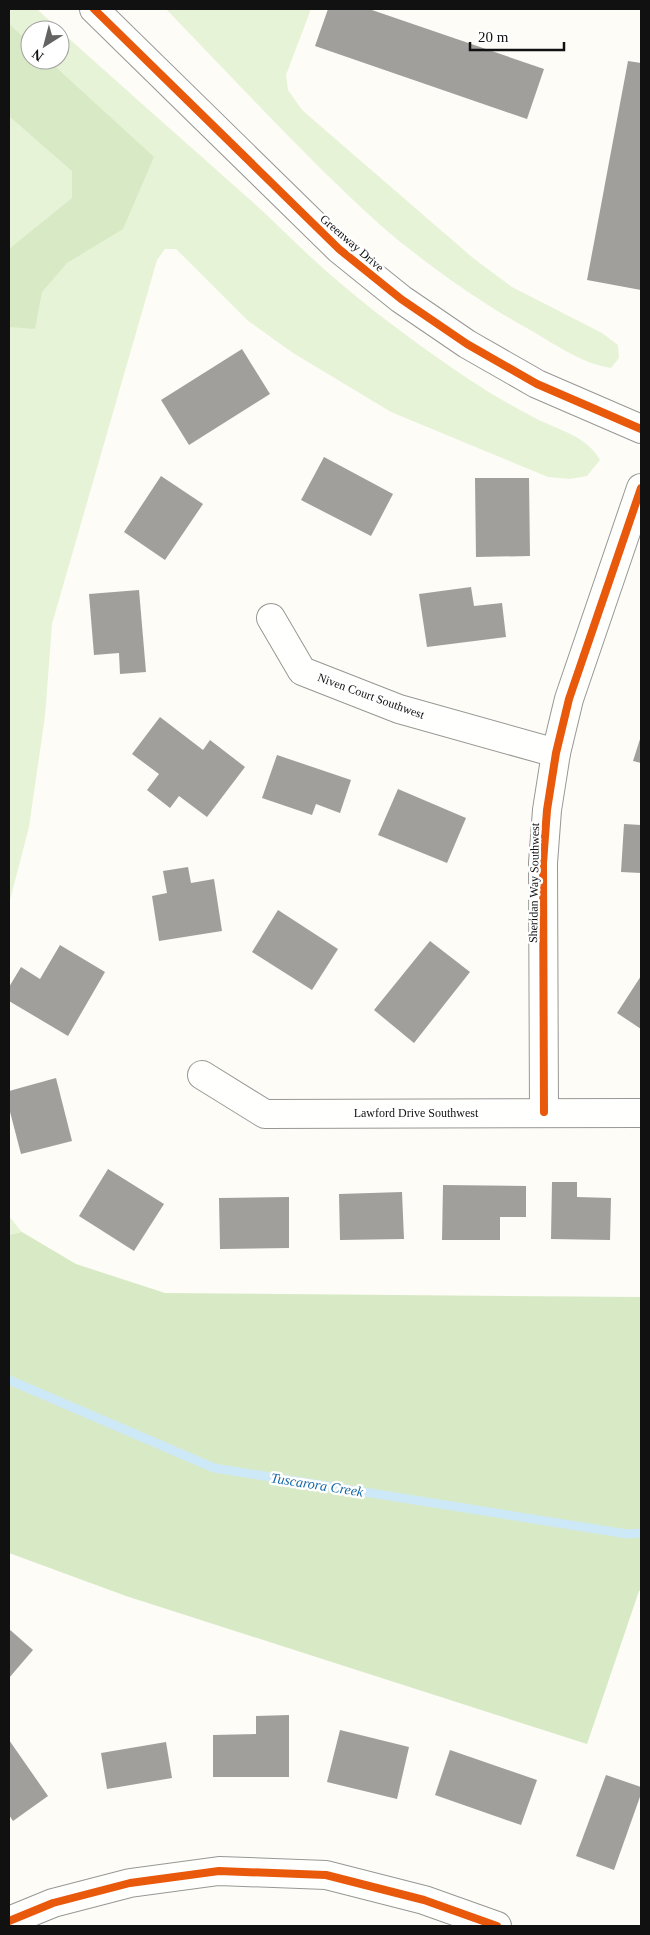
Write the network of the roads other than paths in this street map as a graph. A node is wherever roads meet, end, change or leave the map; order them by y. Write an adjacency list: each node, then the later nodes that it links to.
1 (94, 9): 2 (street, Greenway Drive)
2 (641, 429)
3 (641, 488): 5 (street, Sheridan Way Southwest)
4 (271, 618): 5 (street, Niven Court Southwest)
5 (556, 754): 7 (street, Sheridan Way Southwest)
6 (202, 1075): 7 (street, Lawford Drive Southwest)
7 (544, 1112): 8 (street, Lawford Drive Southwest)
8 (641, 1113)
9 (9, 1921): 10 (street)
10 (497, 1926)

